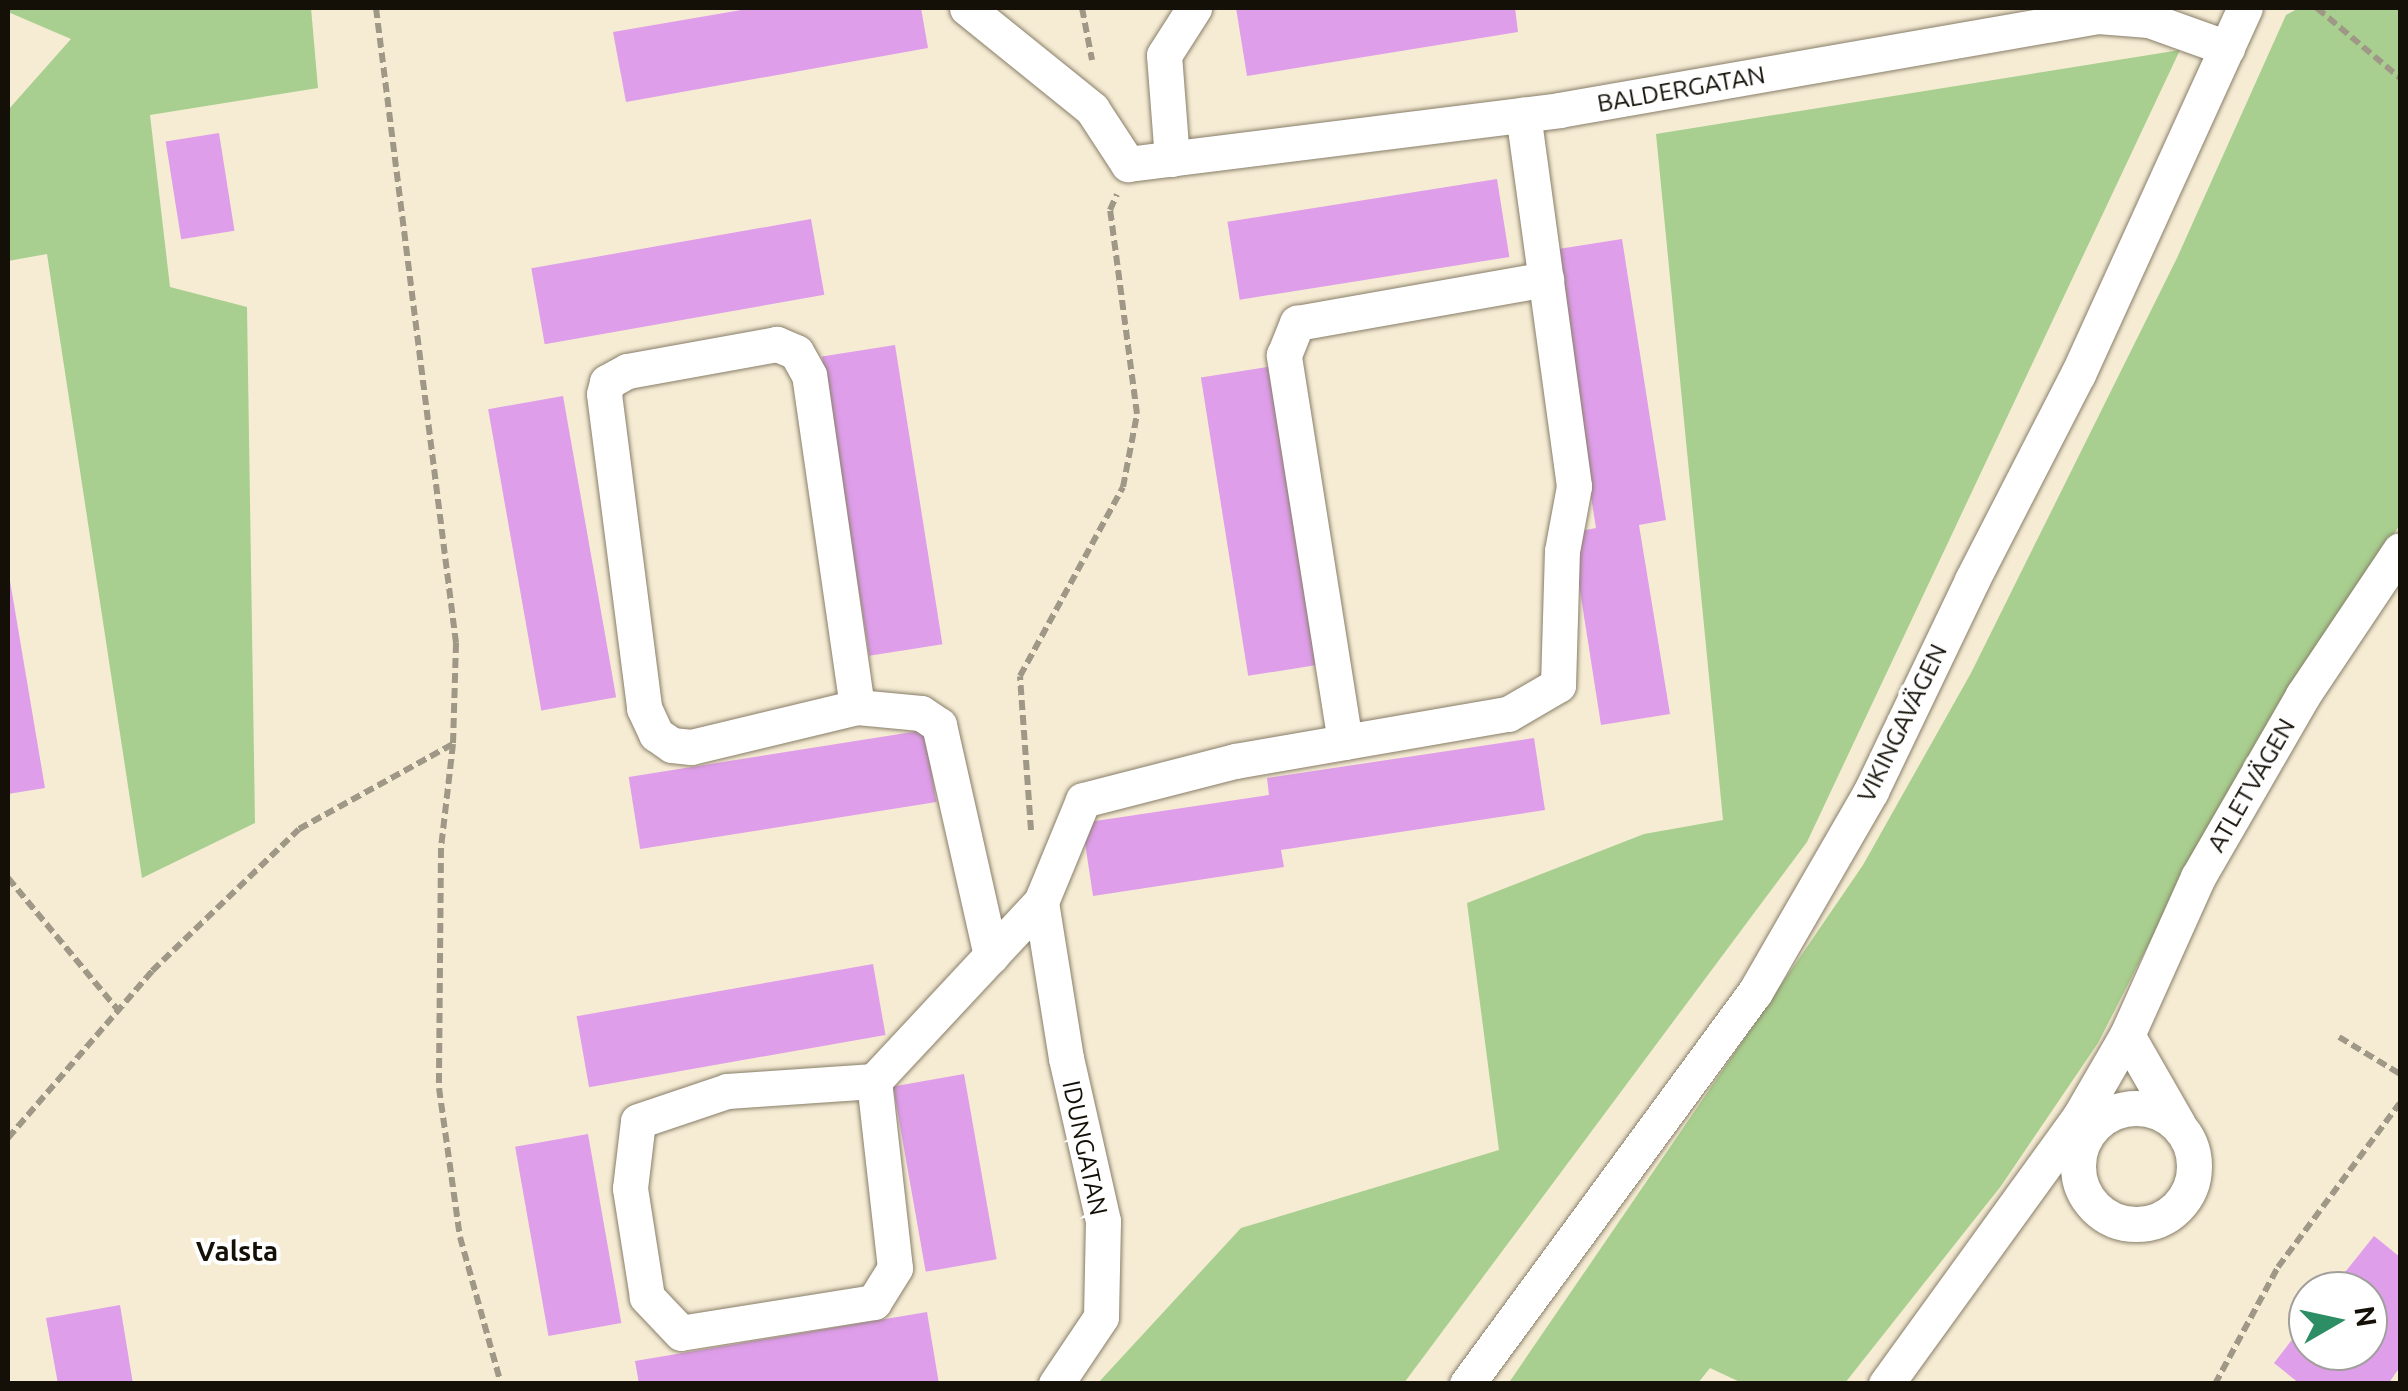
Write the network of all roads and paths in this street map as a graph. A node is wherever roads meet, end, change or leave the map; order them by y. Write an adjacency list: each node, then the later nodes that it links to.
1 (376, 8): 17 (path)
2 (967, 8): 12 (street)
3 (1082, 8): 8 (path)
4 (1194, 8): 11 (street)
5 (2245, 8): 7 (street, VIKINGAVÄGEN)
6 (2317, 8): 9 (path)
7 (2227, 48): 10 (street, BALDERGATAN); 34 (street, VIKINGAVÄGEN)
8 (1094, 73)
9 (2400, 78)
10 (1523, 114): 11 (street, BALDERGATAN); 13 (street)
11 (1172, 159): 12 (street, BALDERGATAN)
12 (1128, 164): 18 (path)
13 (1546, 279): 16 (street); 16 (street)
14 (2400, 550): 23 (street, ATLETVÄGEN)
15 (857, 707): 15 (street); 21 (street)
16 (1346, 742): 20 (street)
17 (454, 744): 22 (path); 32 (path)
18 (1034, 845)
19 (8, 878): 22 (path)
20 (1041, 902): 21 (street); 33 (street, IDUNGATAN)
21 (991, 956): 26 (street)
22 (118, 1010): 29 (path)
23 (2127, 1035): 28 (street); 30 (street, ATLETVÄGEN)
24 (2339, 1037): 25 (path)
25 (2400, 1074)
26 (874, 1081): 26 (street)
27 (2400, 1104): 36 (path)
28 (2178, 1125): 31 (street); 31 (street)
29 (8, 1138)
30 (2048, 1160): 31 (street); 35 (street, ATLETVÄGEN)
31 (2102, 1212)
32 (501, 1384)
33 (1056, 1384)
34 (1467, 1384)
35 (1886, 1384)
36 (2215, 1384)

